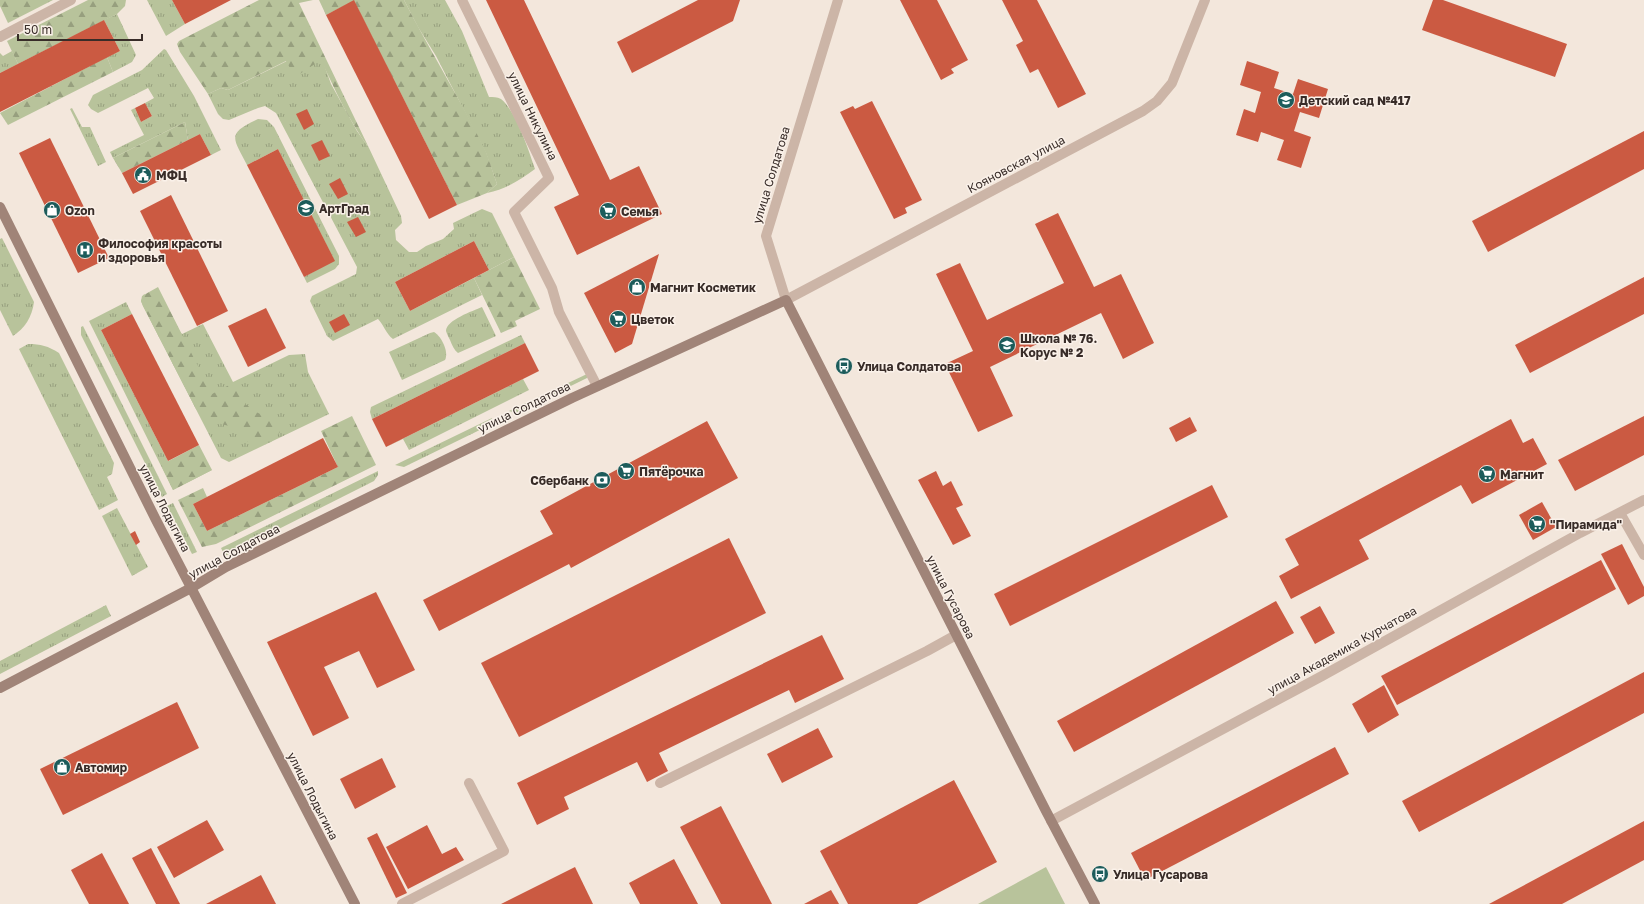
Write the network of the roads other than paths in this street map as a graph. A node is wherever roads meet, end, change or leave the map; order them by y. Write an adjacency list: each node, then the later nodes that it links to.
1 (71, 0): 5 (street)
2 (462, 0): 8 (street, улица Никулина)
3 (838, 0): 7 (street, улица Солдатова)
4 (1205, 0): 7 (street, Кояновская улица)
5 (0, 37)
6 (0, 206): 12 (street, улица Лодыгина)
7 (786, 300): 8 (street, улица Солдатова); 13 (street, улица Гусарова)
8 (597, 386): 12 (street, улица Солдатова)
9 (1644, 500): 10 (street, улица Академика Курчатова)
10 (1620, 513): 11 (street); 17 (street, улица Академика Курчатова)
11 (1644, 555)
12 (191, 588): 14 (street, улица Солдатова); 18 (street, улица Лодыгина)
13 (956, 635): 16 (street); 17 (street, улица Гусарова)
14 (0, 688)
15 (469, 783): 19 (street)
16 (660, 783)
17 (1051, 821): 20 (street, улица Гусарова)
18 (355, 904)
19 (402, 904)
20 (1095, 904)

